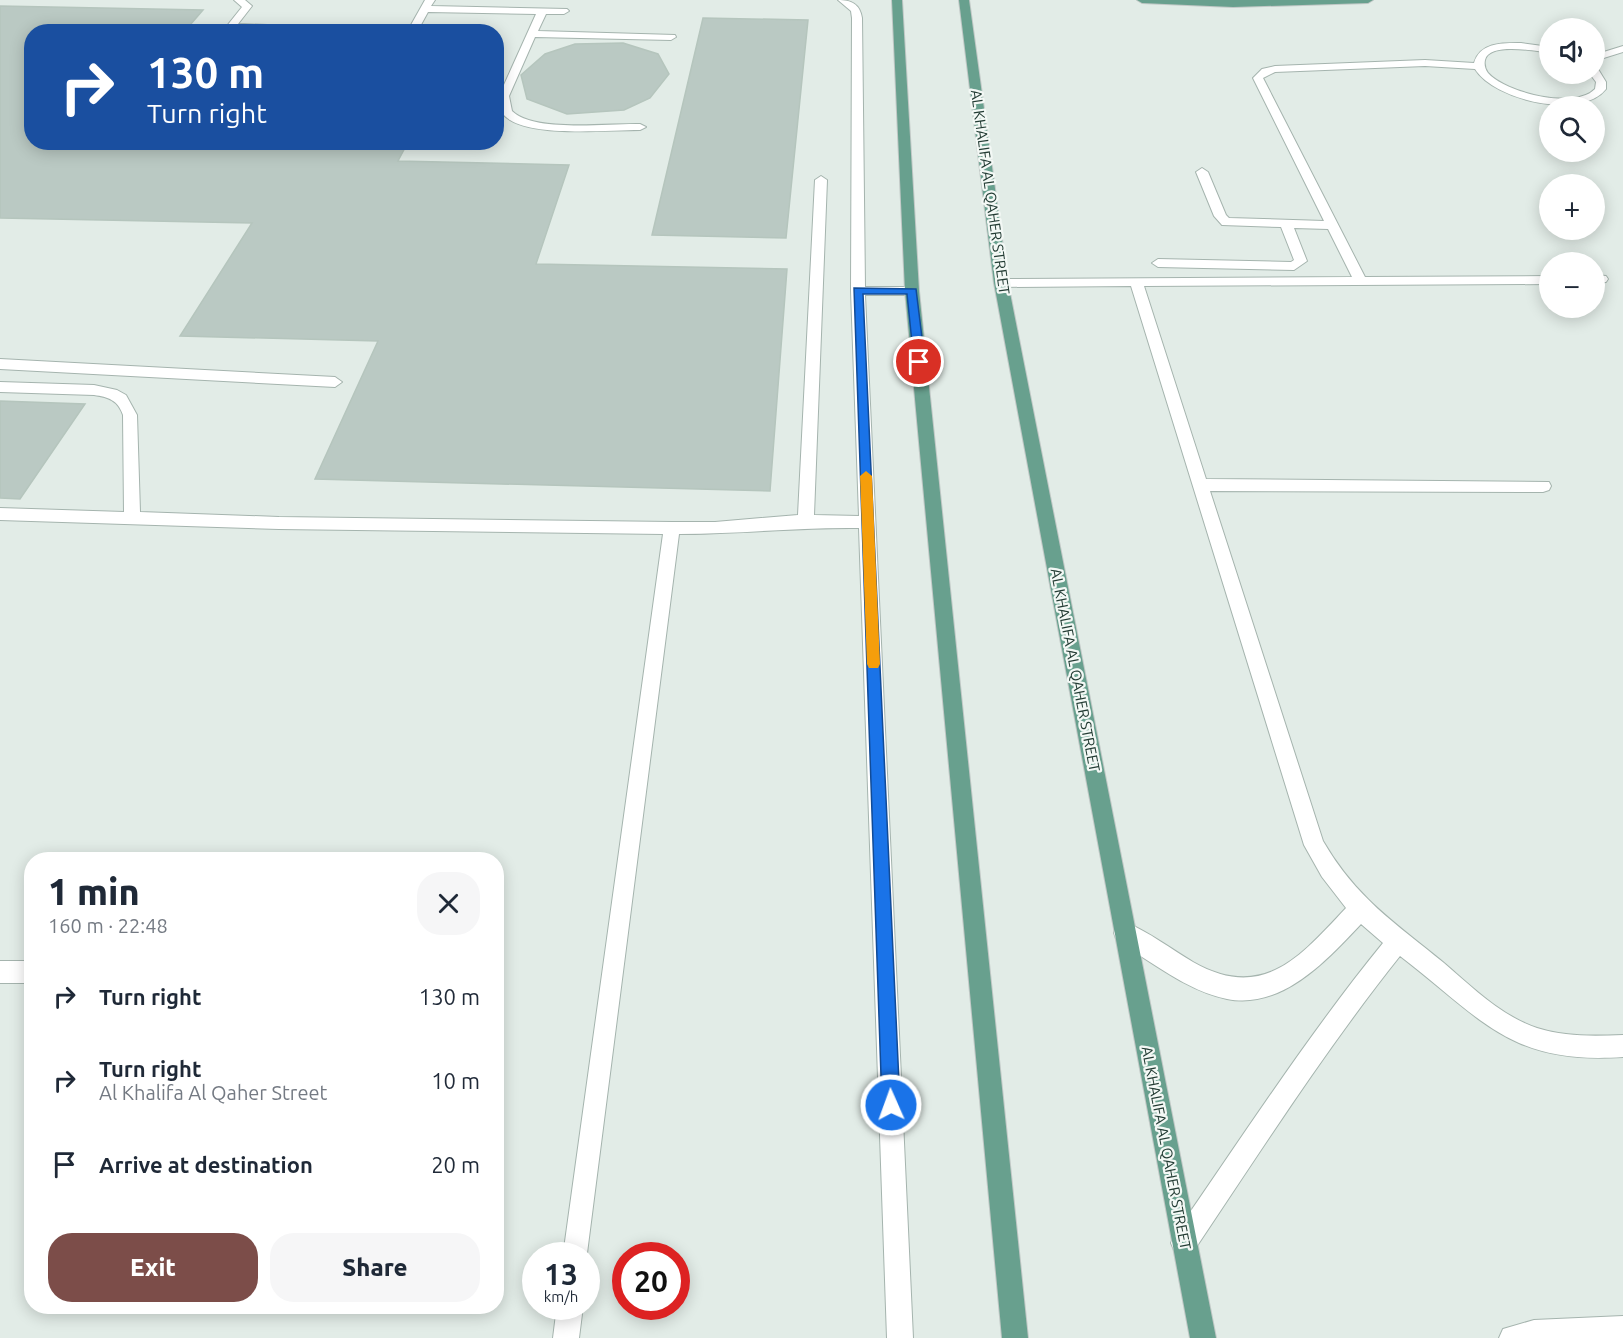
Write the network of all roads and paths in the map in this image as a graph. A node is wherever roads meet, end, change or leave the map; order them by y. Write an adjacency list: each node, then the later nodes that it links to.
1 (239, 0): 10 (lane)
2 (843, 0): 31 (lane)
3 (897, 0): 32 (main road)
4 (964, 0): 30 (main road, AL KHALIFA AL QAHER STREET)
5 (1142, 0): 6 (main road)
6 (1368, 0)
7 (427, 5): 8 (lane); 11 (lane)
8 (542, 11): 9 (lane); 12 (lane)
9 (564, 11)
10 (233, 24)
11 (416, 24)
12 (532, 34): 13 (lane); 19 (lane)
13 (671, 37)
14 (1539, 48): 17 (lane)
15 (1623, 49): 16 (lane)
16 (1605, 55)
17 (1479, 66): 18 (lane); 25 (lane)
18 (1602, 84)
19 (504, 96)
20 (504, 107): 21 (lane)
21 (640, 127)
22 (1202, 172): 24 (lane)
23 (821, 180): 42 (lane)
24 (1286, 224): 25 (lane); 26 (lane)
25 (1332, 225): 29 (lane)
26 (1158, 263)
27 (1539, 280): 29 (lane)
28 (1136, 282): 29 (lane); 30 (lane); 38 (lane)
29 (1361, 282)
30 (1001, 283): 46 (main road, AL KHALIFA AL QAHER STREET)
31 (858, 291): 32 (lane); 43 (lane)
32 (912, 291): 57 (main road)
33 (0, 364): 34 (lane)
34 (124, 370): 35 (lane); 37 (lane)
35 (335, 382)
36 (0, 387): 37 (lane)
37 (109, 392): 41 (lane)
38 (1201, 485): 39 (lane); 45 (lane)
39 (1544, 486)
40 (0, 514): 41 (lane)
41 (132, 518): 44 (lane)
42 (806, 521): 43 (lane); 44 (lane)
43 (868, 522): 56 (lane)
44 (672, 528): 51 (lane)
45 (1360, 909): 46 (lane); 47 (lane)
46 (1125, 933): 52 (main road, AL KHALIFA AL QAHER STREET)
47 (1399, 941): 50 (lane); 52 (lane)
48 (0, 972): 49 (lane)
49 (24, 972)
50 (1623, 1046)
51 (578, 1242)
52 (1184, 1243): 58 (main road, AL KHALIFA AL QAHER STREET)
53 (568, 1320): 55 (lane)
54 (1623, 1329): 59 (lane)
55 (566, 1338)
56 (900, 1338)
57 (1015, 1338)
58 (1203, 1338)
59 (1512, 1338)

